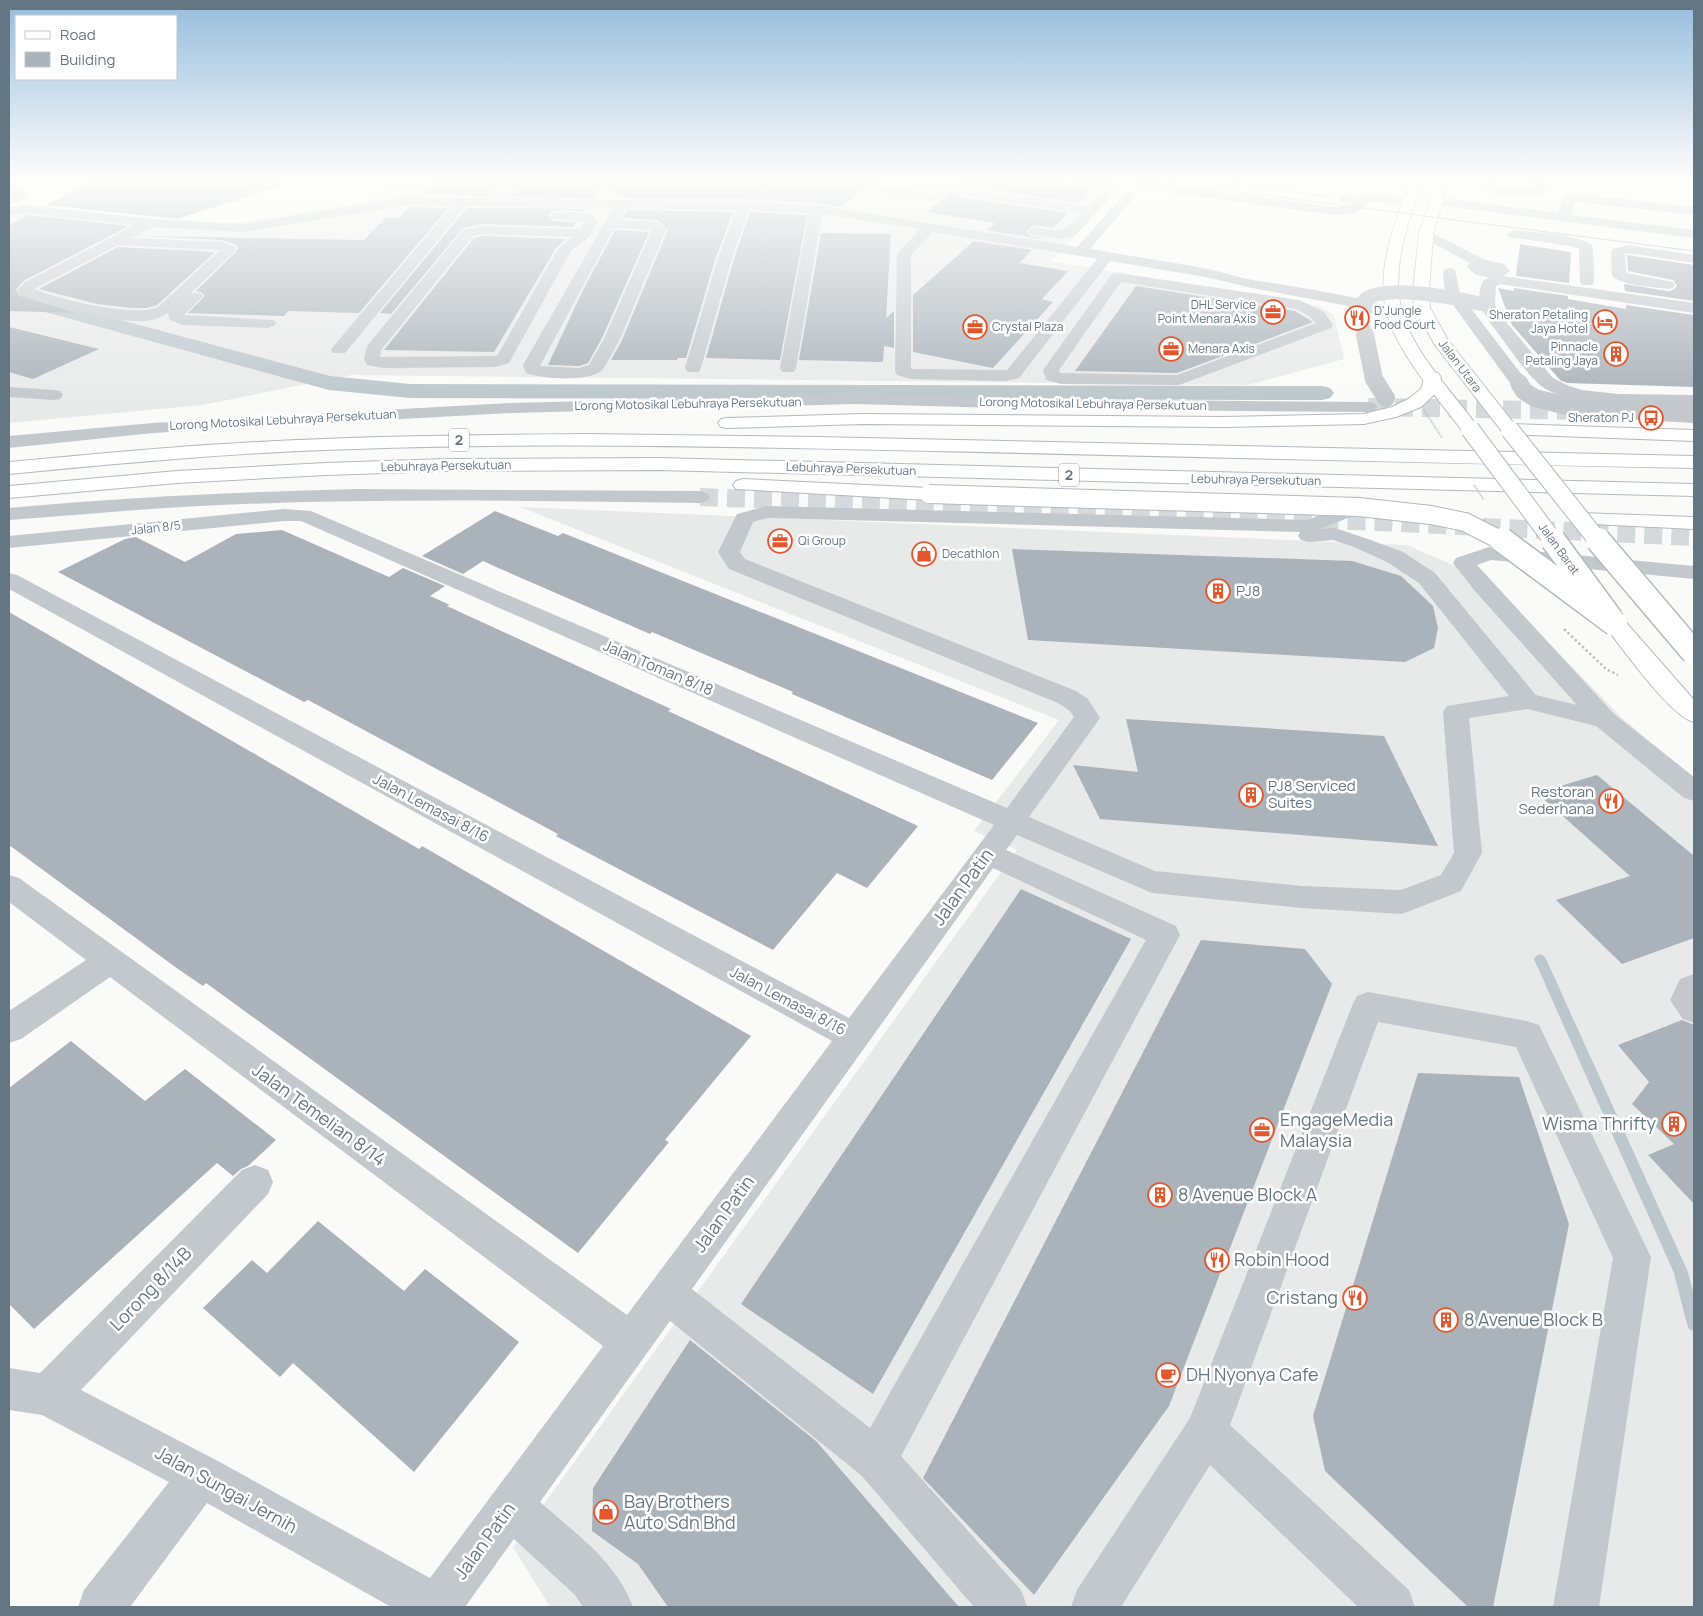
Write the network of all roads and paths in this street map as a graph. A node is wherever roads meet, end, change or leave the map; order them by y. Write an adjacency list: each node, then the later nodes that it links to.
1 (90, 254): 2 (street)
2 (223, 254)
3 (241, 254): 37 (street)
4 (418, 254): 38 (street)
5 (450, 254): 6 (street)
6 (562, 254)
7 (593, 254): 8 (street)
8 (648, 254)
9 (726, 254): 39 (street)
10 (808, 254): 40 (street)
11 (904, 254): 25 (street)
12 (1057, 254): 21 (street)
13 (1082, 254): 21 (street)
14 (1396, 254): 31 (main road, Jalan Utara)
15 (1425, 254): 28 (main road, Jalan Utara)
16 (1459, 254): 24 (street)
17 (1586, 254): 30 (street)
18 (1619, 254): 32 (street)
19 (1663, 254): 22 (street)
20 (1107, 256): 21 (street); 23 (street); 25 (street)
21 (1078, 259): 25 (street)
22 (1694, 259)
23 (1134, 261): 27 (street); 29 (street)
24 (1481, 268): 26 (street); 30 (street)
25 (1095, 269)
26 (1450, 272): 28 (street); 48 (street, bridge)
27 (1207, 273): 31 (street); 36 (street)
28 (1423, 275): 51 (main road, Jalan Utara)
29 (1117, 278): 29 (street)
30 (1587, 282): 32 (street)
31 (1392, 286): 36 (main road, Jalan Utara)
32 (1643, 286): 33 (street)
33 (1690, 293)
34 (1487, 305): 35 (street); 44 (street); 46 (street, bridge)
35 (1694, 308)
36 (1396, 315): 41 (main road, Jalan Utara)
37 (268, 323)
38 (339, 350)
39 (693, 368)
40 (788, 368)
41 (1432, 377): 46 (main road); 74 (main road, Jalan Barat, bridge)
42 (9, 392): 43 (street)
43 (54, 395)
44 (1687, 400): 48 (street)
45 (753, 402): 47 (street, Lorong Motosikal Lebuhraya Persekutuan); 50 (street); 54 (street, Lorong Motosikal Lebuhraya Persekutuan)
46 (1391, 405): 50 (main road)
47 (1368, 407)
48 (1648, 410): 49 (street, bridge)
49 (1694, 414)
50 (863, 419): 53 (main road)
51 (1510, 430): 52 (main road); 66 (main road, bridge)
52 (1694, 436)
53 (658, 438): 55 (main road, Lebuhraya Persekutuan / 2); 57 (main road, Lebuhraya Persekutuan / 2)
54 (9, 442)
55 (1694, 462)
56 (445, 465): 58 (main road); 59 (main road, Lebuhraya Persekutuan / 2); 60 (main road, Lebuhraya Persekutuan / 2)
57 (9, 468)
58 (651, 480): 61 (street); 63 (main road, bridge)
59 (1694, 490)
60 (9, 492)
61 (585, 495): 62 (street); 64 (street)
62 (700, 497)
63 (1359, 508): 74 (main road, bridge); 80 (street, Jalan Patin)
64 (9, 514)
65 (304, 515): 69 (street, Jalan 8/5); 80 (street, Jalan Toman 8/18)
66 (1580, 518): 67 (main road); 75 (main road, bridge)
67 (1694, 523)
68 (1308, 536): 73 (street)
69 (9, 542)
70 (1694, 572): 72 (street)
71 (9, 580): 87 (street, Jalan Lemasai 8/16)
72 (1483, 586): 73 (street); 78 (street)
73 (1438, 591): 76 (street)
74 (1615, 624): 77 (main road, Jalan Barat)
75 (1694, 653)
76 (1527, 701): 78 (street); 80 (street, Jalan Toman 8/18)
77 (1694, 714)
78 (1605, 720): 79 (street)
79 (1694, 791)
80 (1012, 822): 81 (street, Jalan Patin)
81 (988, 854): 87 (street, Jalan Patin); 93 (street)
82 (9, 886): 83 (street, Jalan Temelian 8/14)
83 (110, 960): 86 (street); 90 (street, Jalan Temelian 8/14)
84 (1694, 987): 85 (street)
85 (1694, 1009)
86 (9, 1029)
87 (854, 1037): 89 (street, Jalan Patin)
88 (255, 1182): 91 (street, Lorong 8/14B)
89 (666, 1293): 90 (street, Jalan Patin); 93 (street)
90 (631, 1342): 95 (street, Jalan Patin)
91 (28, 1392): 94 (street, Jalan Sungai Jernih)
92 (1206, 1432): 100 (street); 101 (street); 102 (street)
93 (876, 1460): 99 (street)
94 (201, 1475): 96 (street); 97 (street, Jalan Sungai Jernih)
95 (511, 1506): 97 (street, Jalan Patin); 98 (street)
96 (101, 1607)
97 (437, 1607)
98 (610, 1607)
99 (1004, 1607)
100 (1094, 1607)
101 (1392, 1607)
102 (1576, 1607)

